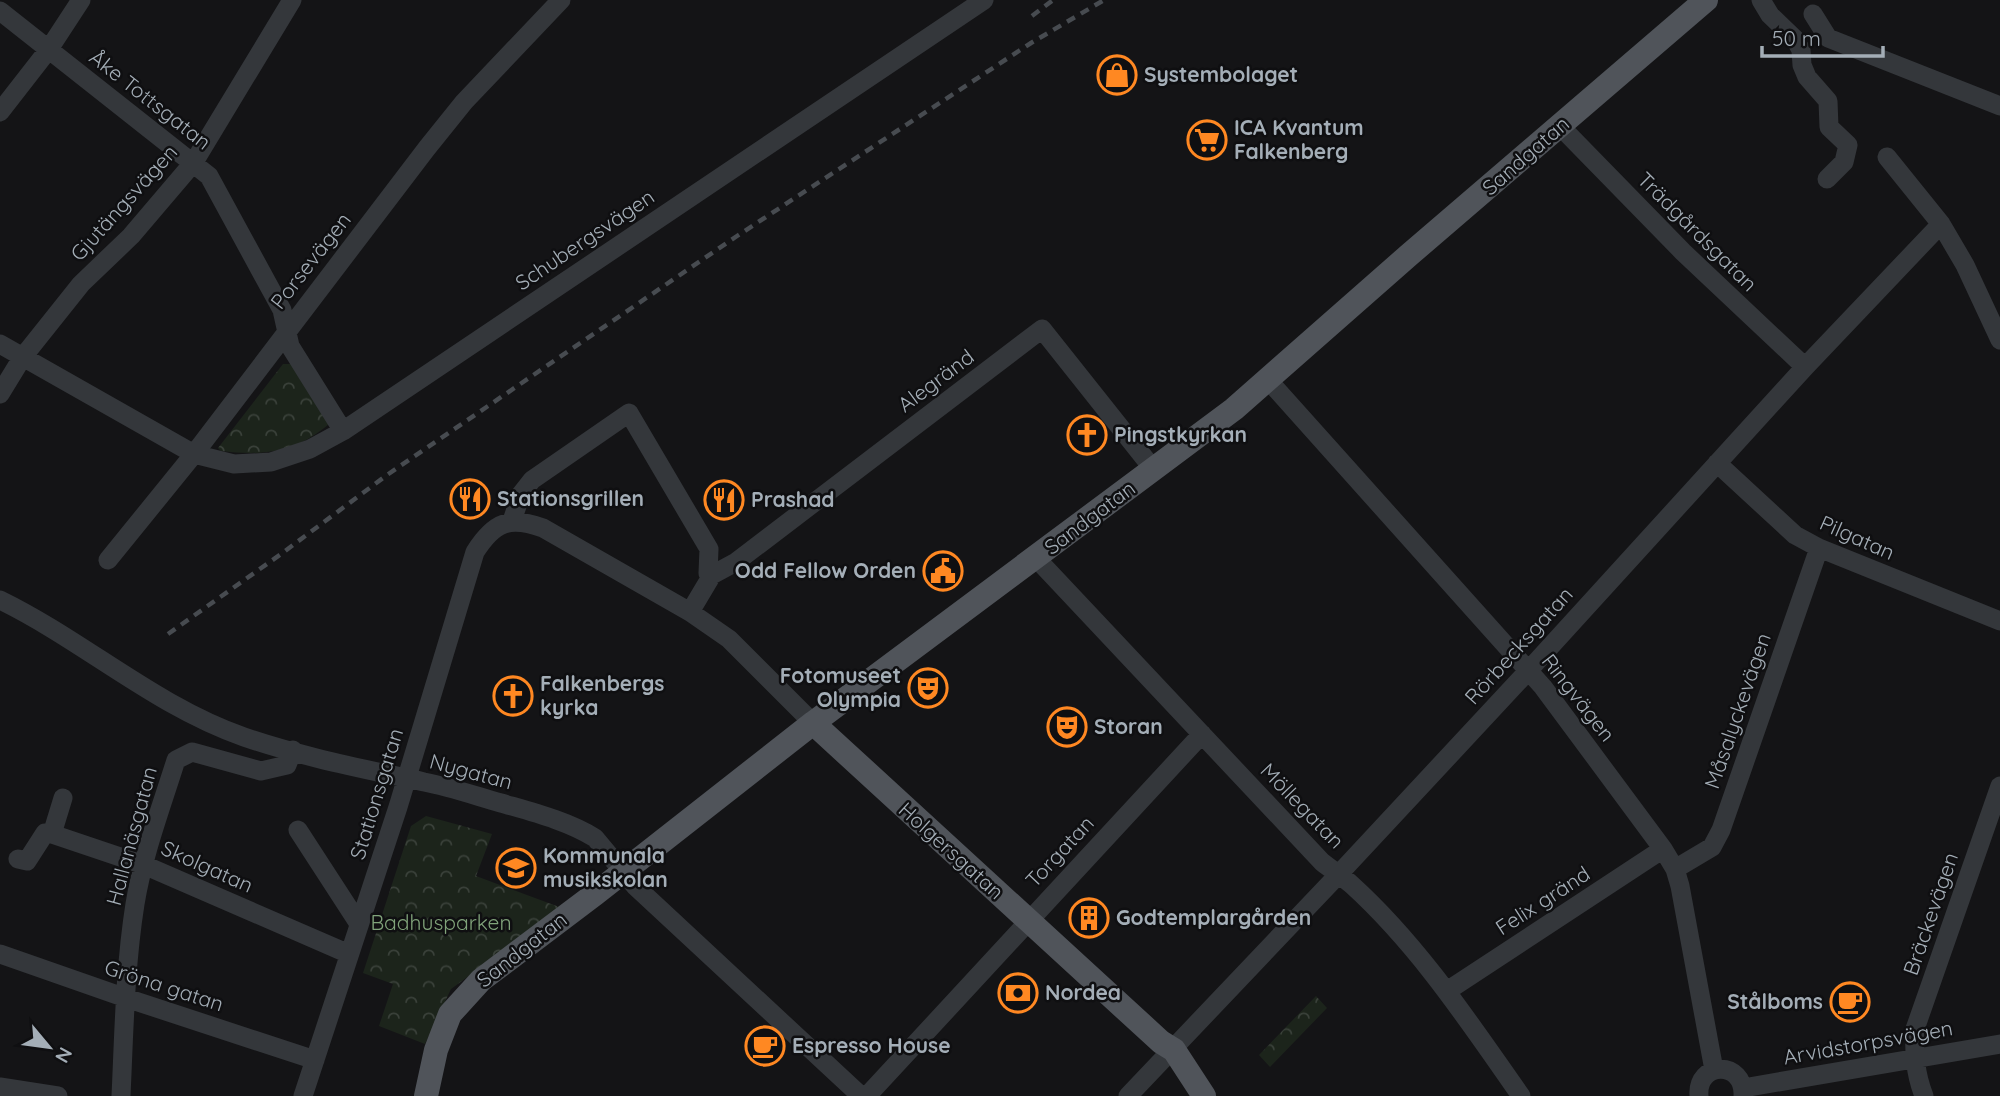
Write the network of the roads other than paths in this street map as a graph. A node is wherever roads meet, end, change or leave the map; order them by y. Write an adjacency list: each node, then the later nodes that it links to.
1 (81, 0): 9 (street)
2 (292, 0): 14 (street, Gjutängsvägen)
3 (561, 0): 17 (street, Porsevägen)
4 (984, 0): 24 (street, Schubergsvägen)
5 (1706, 0): 12 (main road, Sandgatan)
6 (1761, 0): 15 (street)
7 (0, 11): 9 (street, Åke Tottsgatan)
8 (1814, 14): 10 (street)
9 (50, 49): 11 (street); 14 (street, Åke Tottsgatan)
10 (2000, 106)
11 (0, 112)
12 (1560, 127): 21 (street, Trädgårdsgatan); 22 (main road, Sandgatan)
13 (1887, 157): 16 (street)
14 (194, 162): 17 (street, Åke Tottsgatan); 20 (street, Gjutängsvägen)
15 (1827, 179)
16 (1941, 225): 18 (street); 21 (street, Rörbecksgatan)
17 (287, 330): 24 (street, Åke Tottsgatan); 25 (street, Porsevägen)
18 (2000, 340)
19 (0, 344): 20 (street, Schubergsvägen)
20 (22, 358): 23 (street, Gjutängsvägen); 25 (street, Schubergsvägen)
21 (1805, 367): 26 (street, Rörbecksgatan)
22 (1269, 381): 27 (main road, Sandgatan); 36 (street, Ringvägen)
23 (0, 394)
24 (343, 431): 25 (street, Schubergsvägen)
25 (194, 454): 31 (street, Porsevägen)
26 (1717, 463): 29 (street, Pilgatan); 36 (street, Rörbecksgatan)
27 (1154, 470): 30 (main road, Sandgatan); 32 (street, Alegränd)
28 (512, 521): 32 (street); 34 (street, Holgersgatan); 40 (street, Stationsgatan)
29 (1819, 548): 35 (street, Pilgatan); 48 (street, Måsalyckevägen)
30 (1037, 558): 37 (main road, Sandgatan); 38 (street, Möllegatan)
31 (108, 560)
32 (712, 575): 34 (street)
33 (0, 600): 39 (street, Nygatan)
34 (690, 612): 37 (street, Holgersgatan)
35 (2000, 621)
36 (1528, 671): 45 (street, Ringvägen); 50 (street, Rörbecksgatan)
37 (813, 723): 49 (main road, Sandgatan); 51 (main road, Holgersgatan)
38 (1202, 734): 50 (street, Möllegatan); 51 (street, Torgatan)
39 (293, 750): 40 (street, Nygatan); 47 (street, Hallanäsgatan)
40 (405, 779): 49 (street, Nygatan); 52 (street, Stationsgatan)
41 (2000, 786): 59 (street, Bräckevägen)
42 (63, 798): 44 (street)
43 (298, 830): 52 (street)
44 (52, 834): 46 (street); 47 (street, Skolgatan)
45 (1663, 849): 48 (street, Ringvägen); 55 (street, Felix gränd)
46 (18, 859)
47 (144, 865): 54 (street, Skolgatan); 56 (street, Hallanäsgatan)
48 (1675, 869): 61 (street, Ringvägen)
49 (623, 872): 67 (main road, Sandgatan); 68 (street, Nygatan)
50 (1338, 875): 55 (street, Möllegatan); 58 (street, Rörbecksgatan)
51 (1027, 921): 58 (main road, Holgersgatan); 69 (street, Torgatan)
52 (359, 923): 54 (street, Stationsgatan)
53 (0, 954): 56 (street, Gröna gatan)
54 (349, 954): 60 (street, Stationsgatan)
55 (1447, 990): 72 (street, Möllegatan)
56 (126, 998): 60 (street, Gröna gatan); 65 (street, Hallanäsgatan)
57 (2000, 1044): 59 (street, Arvidstorpsvägen)
58 (1174, 1050): 70 (street, Rörbecksgatan); 71 (main road, Holgersgatan)
59 (1914, 1059): 63 (street, Arvidstorpsvägen); 74 (street, Bräckevägen)
60 (315, 1060): 66 (street, Stationsgatan)
61 (1714, 1070): 63 (street, Arvidstorpsvägen); 73 (street)
62 (0, 1087): 64 (street)
63 (1743, 1092)
64 (58, 1096)
65 (121, 1096)
66 (303, 1096)
67 (426, 1096)
68 (861, 1096)
69 (867, 1096)
70 (1128, 1096)
71 (1204, 1096)
72 (1521, 1096)
73 (1699, 1096)
74 (1924, 1096)

